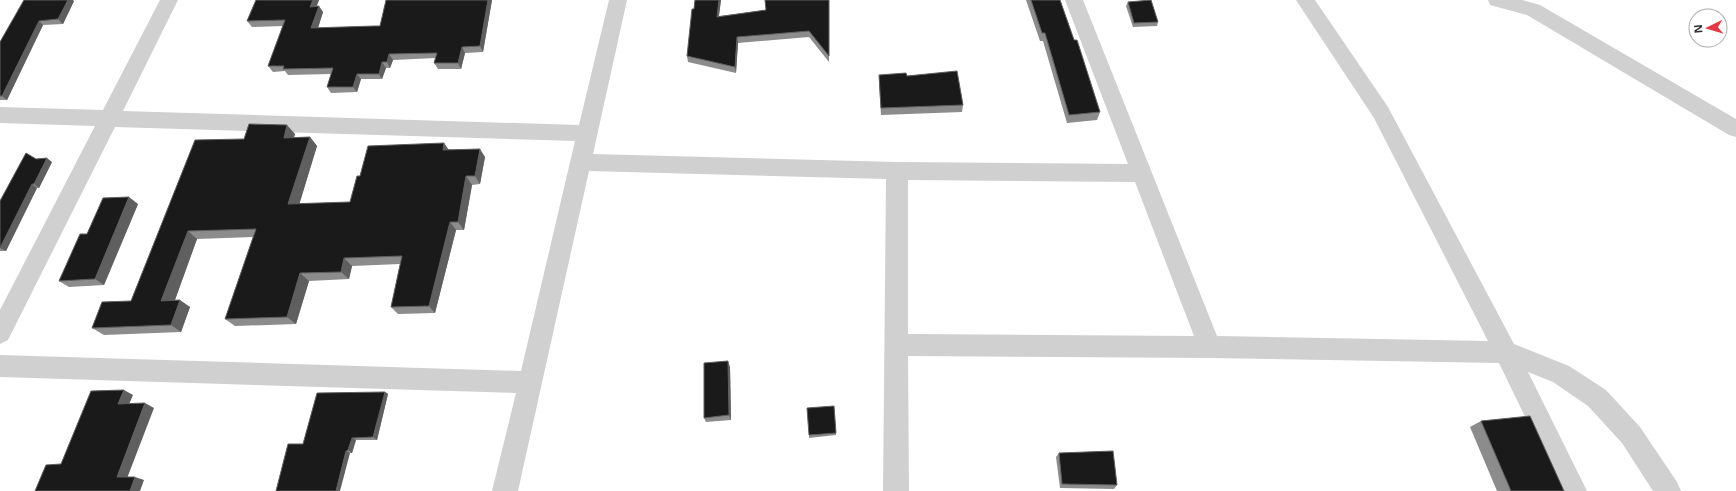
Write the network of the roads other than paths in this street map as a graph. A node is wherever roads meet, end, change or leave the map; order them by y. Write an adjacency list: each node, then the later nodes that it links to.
1 (169, 0): 7 (street)
2 (618, 0): 9 (street)
3 (1074, 0): 12 (street)
4 (1305, 0): 16 (street)
5 (1497, 0): 8 (street)
6 (0, 115): 7 (street)
7 (110, 118): 9 (street); 13 (street)
8 (1736, 129)
9 (587, 133): 10 (street)
10 (580, 162): 11 (street); 18 (street)
11 (897, 171): 12 (street); 14 (street)
12 (1142, 173): 15 (street)
13 (0, 334)
14 (896, 345): 15 (street); 20 (street)
15 (1210, 347): 16 (street)
16 (1506, 352): 21 (street); 22 (street)
17 (0, 366): 18 (street)
18 (530, 382): 19 (street)
19 (505, 491)
20 (896, 491)
21 (1574, 491)
22 (1668, 491)

